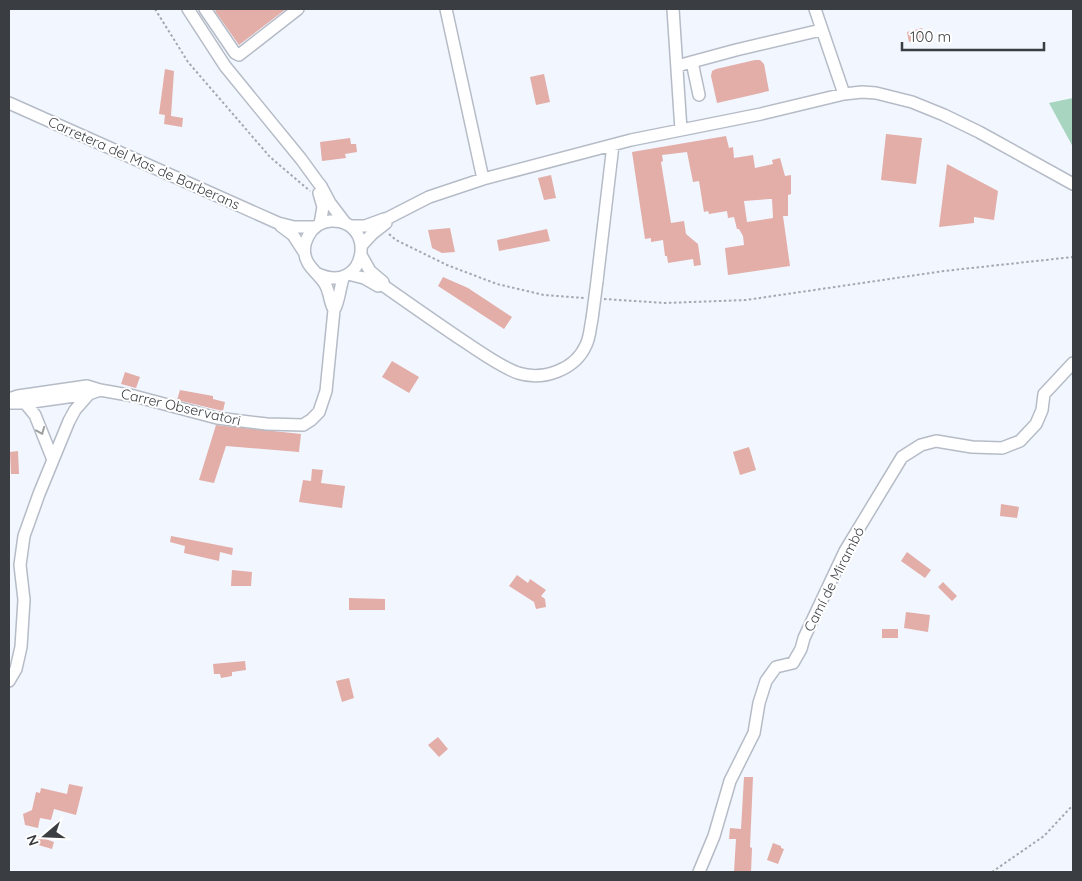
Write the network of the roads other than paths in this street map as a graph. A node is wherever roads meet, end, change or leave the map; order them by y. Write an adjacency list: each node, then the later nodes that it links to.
1 (188, 9): 17 (street)
2 (205, 9): 3 (street)
3 (298, 9)
4 (446, 9): 15 (street)
5 (673, 9): 9 (street)
6 (815, 9): 7 (street)
7 (822, 30): 8 (street); 10 (street)
8 (692, 62): 9 (street); 11 (street)
9 (677, 66): 13 (street)
10 (844, 94): 13 (street); 16 (street)
11 (699, 95)
12 (9, 103): 19 (street, Carretera del Mas de Barberans)
13 (682, 130): 14 (street)
14 (613, 145): 15 (street); 26 (street, bridge)
15 (483, 179): 18 (street)
16 (1073, 184)
17 (314, 186): 20 (street); 21 (street)
18 (388, 218): 21 (street); 22 (street)
19 (278, 223): 20 (street); 23 (street)
20 (318, 225): 21 (street); 23 (street)
21 (348, 225): 22 (street)
22 (361, 250): 25 (street); 26 (street)
23 (304, 252): 24 (street)
24 (318, 274): 25 (street); 27 (street)
25 (346, 275): 26 (street); 27 (street)
26 (384, 286)
27 (334, 310): 29 (street, Carrer Observatori)
28 (1073, 363): 38 (street, Camí de Mirambó)
29 (100, 390): 31 (street); 32 (street, Carrer Observatori)
30 (54, 391): 31 (street); 33 (street); 34 (street)
31 (69, 393): 32 (street, Carrer Observatori); 34 (street, Carrer Observatori); 35 (street)
32 (89, 394): 35 (street)
33 (9, 401): 34 (street, Carrer Observatori)
34 (31, 405): 36 (street, one-way to 36)
35 (75, 410): 36 (street)
36 (53, 460): 37 (street)
37 (9, 681)
38 (699, 872)

